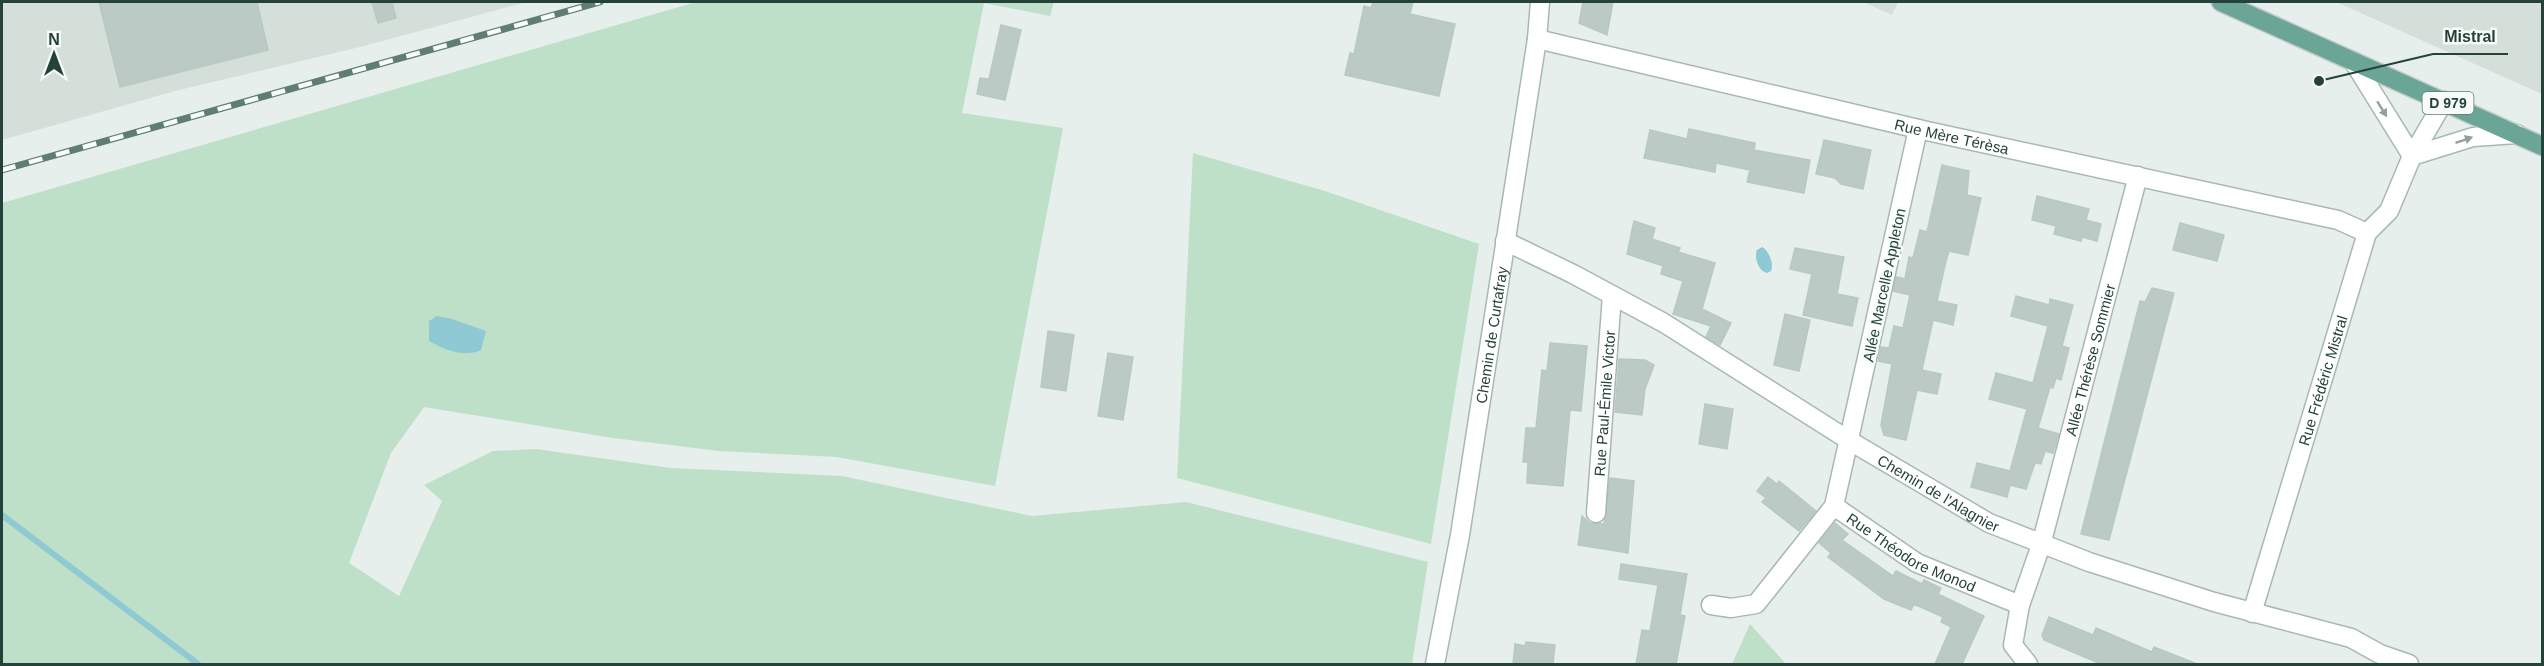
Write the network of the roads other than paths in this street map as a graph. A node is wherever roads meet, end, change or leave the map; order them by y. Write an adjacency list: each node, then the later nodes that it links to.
1 (1540, 2): 3 (street, Chemin de Curtafray)
2 (2221, 2): 4 (main road, D 979)
3 (1537, 39): 6 (street, Rue Mère Térèsa); 12 (street, Chemin de Curtafray)
4 (2353, 61): 5 (main road, D 979); 9 (street, one-way to 9)
5 (2444, 101): 7 (main road, D 979); 9 (street, Rue Frédéric Mistral)
6 (1918, 129): 10 (street, Rue Mère Térèsa); 14 (street, Allée Marcelle Appleton)
7 (2517, 134): 8 (main road, D 979); 9 (street, one-way to 7)
8 (2542, 146)
9 (2412, 156): 11 (street, Rue Frédéric Mistral)
10 (2138, 176): 11 (street, Rue Mère Térèsa); 17 (street, Allée Thérèse Sommier)
11 (2367, 233): 20 (street, Rue Frédéric Mistral)
12 (1504, 241): 13 (street, Chemin de l'Alagnier); 21 (street, Chemin de Curtafray)
13 (1612, 295): 14 (street, Chemin de l'Alagnier); 16 (street, Rue Paul-Émile Victor)
14 (1850, 441): 15 (street, Rue Théodore Monod); 17 (street, Chemin de l'Alagnier)
15 (1834, 506): 18 (street); 19 (street, Rue Théodore Monod)
16 (1596, 513)
17 (2041, 544): 19 (street, Allée Thérèse Sommier); 20 (street, Chemin de l'Alagnier)
18 (1711, 605)
19 (2020, 605): 22 (street, Allée Thérèse Sommier)
20 (2252, 614): 23 (street, Chemin de l'Alagnier)
21 (1435, 664)
22 (2028, 664)
23 (2409, 664)

